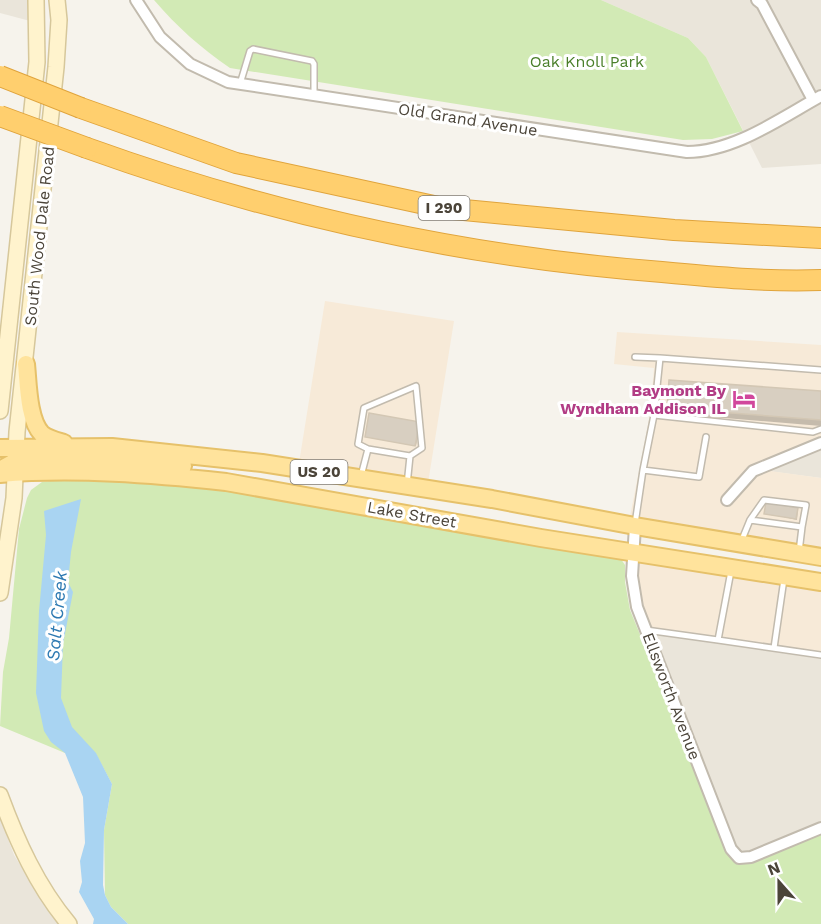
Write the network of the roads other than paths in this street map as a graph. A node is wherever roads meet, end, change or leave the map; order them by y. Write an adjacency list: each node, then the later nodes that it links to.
1 (36, 0): 16 (main road, South Wood Dale Road)
2 (57, 0): 14 (main road, South Wood Dale Road)
3 (136, 0): 6 (street, Old Grand Avenue)
4 (763, 2): 8 (street)
5 (0, 76): 10 (highway, I 290, bridge)
6 (240, 84): 7 (street, Old Grand Avenue); 7 (lane)
7 (314, 95): 8 (street, Old Grand Avenue)
8 (817, 98)
9 (0, 116): 11 (highway, I 290, bridge)
10 (821, 238)
11 (820, 281)
12 (635, 357): 13 (lane)
13 (660, 358): 15 (lane); 17 (lane)
14 (26, 364): 21 (main road); 24 (main road, South Wood Dale Road)
15 (821, 370)
16 (0, 411)
17 (654, 415): 18 (lane); 26 (lane)
18 (821, 429)
19 (706, 437): 26 (lane)
20 (821, 444): 29 (street)
21 (74, 446): 24 (main road, Lake Street / US 20); 25 (main road, Lake Street / US 20)
22 (368, 449): 23 (lane); 23 (lane); 27 (lane)
23 (410, 456): 28 (lane)
24 (8, 458): 25 (main road); 30 (main road, Lake Street / US 20); 41 (main road, South Wood Dale Road)
25 (262, 463): 27 (main road, Lake Street / US 20)
26 (643, 470): 32 (lane)
27 (361, 478): 28 (main road, Lake Street / US 20)
28 (407, 486): 30 (main road); 32 (main road, Lake Street / US 20)
29 (727, 500)
30 (401, 512): 35 (main road, Lake Street / US 20)
31 (750, 520): 33 (lane); 33 (lane); 34 (lane)
32 (635, 526): 34 (main road, Lake Street / US 20); 35 (street, Ellsworth Avenue)
33 (802, 527): 36 (lane)
34 (741, 543): 36 (main road, Lake Street / US 20)
35 (633, 552): 38 (main road, Lake Street / US 20); 42 (street, Ellsworth Avenue)
36 (799, 554): 37 (main road, Lake Street / US 20)
37 (821, 557)
38 (732, 567): 39 (main road, Lake Street / US 20); 43 (lane)
39 (785, 575): 40 (main road, Lake Street / US 20); 44 (lane)
40 (821, 582)
41 (0, 593)
42 (646, 630): 43 (lane); 47 (street, Ellsworth Avenue)
43 (718, 640): 44 (lane)
44 (774, 648): 45 (lane)
45 (821, 655)
46 (0, 795): 48 (main road)
47 (821, 828)
48 (69, 924)

